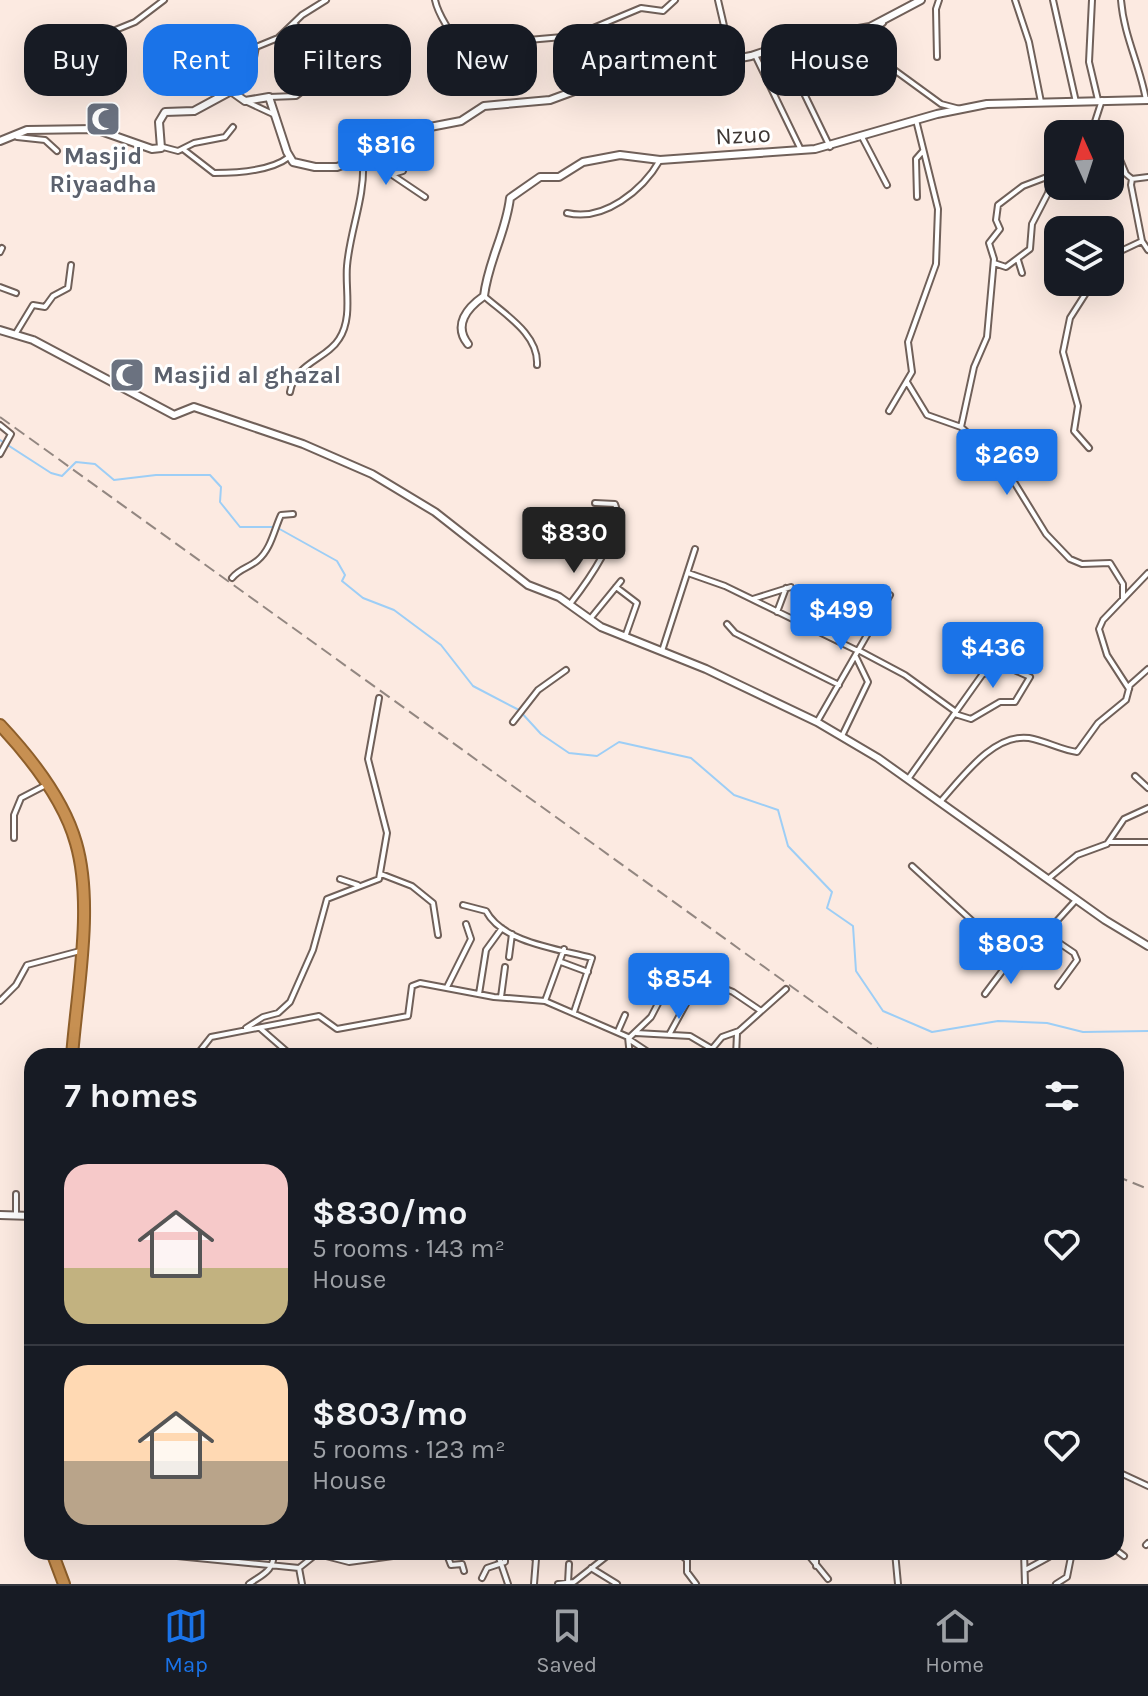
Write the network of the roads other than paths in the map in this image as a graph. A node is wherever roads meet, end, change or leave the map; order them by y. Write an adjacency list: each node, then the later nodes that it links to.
1 (164, 0): 15 (street)
2 (326, 0): 12 (street)
3 (435, 0): 4 (street)
4 (675, 0)
5 (718, 0): 13 (street)
6 (921, 0): 14 (street)
7 (939, 0): 18 (street)
8 (1015, 0): 33 (street)
9 (1053, 0): 32 (street)
10 (1092, 0): 29 (street)
11 (1121, 0): 30 (street)
12 (297, 24)
13 (724, 24)
14 (883, 24)
15 (127, 25)
16 (761, 53): 17 (street)
17 (755, 55): 19 (street); 20 (street)
18 (937, 57)
19 (745, 58)
20 (761, 67)
21 (897, 72): 34 (street)
22 (222, 96): 45 (street)
23 (238, 96): 31 (street)
24 (293, 96): 28 (street)
25 (561, 96): 38 (street)
26 (775, 96): 48 (street)
27 (805, 96): 46 (street)
28 (269, 97): 31 (street); 35 (street)
29 (1100, 100): 30 (street, Nzuo); 32 (street, Nzuo); 37 (street)
30 (1147, 100)
31 (245, 101): 35 (street)
32 (1076, 102): 33 (street, Nzuo)
33 (1042, 103): 34 (street, Nzuo)
34 (960, 109): 36 (street, Nzuo)
35 (276, 115): 51 (street)
36 (916, 120): 42 (street, Nzuo); 50 (street)
37 (1096, 120)
38 (413, 126): 52 (street); 56 (street)
39 (233, 127): 47 (street)
40 (58, 132): 41 (street); 44 (street); 45 (street)
41 (10, 136): 43 (street); 44 (street)
42 (862, 137): 46 (street, Nzuo); 60 (street)
43 (0, 141)
44 (50, 143): 49 (street)
45 (163, 147): 47 (street)
46 (830, 148): 48 (street, Nzuo)
47 (183, 149): 51 (street)
48 (801, 150): 53 (street, Nzuo)
49 (57, 151)
50 (923, 151): 62 (street); 80 (street)
51 (289, 157): 52 (street)
52 (354, 160): 54 (street)
53 (660, 160): 64 (street); 74 (street, Nzuo)
54 (363, 162): 56 (street); 81 (street)
55 (1124, 169): 59 (street)
56 (393, 174): 61 (street)
57 (1148, 177): 59 (street)
58 (1044, 178): 69 (street)
59 (1132, 179): 65 (street)
60 (887, 185)
61 (425, 197)
62 (917, 197)
63 (1044, 200): 68 (street)
64 (567, 213)
65 (1144, 241): 66 (street); 67 (street)
66 (1124, 250)
67 (1148, 250)
68 (1018, 260): 69 (street); 71 (street)
69 (993, 263): 84 (street)
70 (71, 265): 77 (street)
71 (1022, 273)
72 (0, 287): 73 (street)
73 (16, 293)
74 (484, 296): 78 (street, Nzuo); 79 (street)
75 (1084, 296): 85 (street)
76 (0, 330): 77 (street)
77 (16, 333): 98 (street)
78 (468, 344)
79 (537, 365)
80 (907, 382): 82 (street); 84 (street)
81 (290, 392)
82 (889, 411)
83 (0, 425): 86 (street)
84 (961, 427): 97 (street)
85 (1089, 448)
86 (0, 454)
87 (595, 503): 98 (street)
88 (293, 514): 92 (street)
89 (695, 549): 90 (street)
90 (688, 573): 96 (street); 104 (street)
91 (1148, 573): 97 (street)
92 (232, 578)
93 (621, 581): 94 (street)
94 (616, 587): 100 (street); 102 (street)
95 (890, 595): 105 (street)
96 (753, 599): 99 (street); 99 (street)
97 (1123, 599): 110 (street)
98 (570, 604): 100 (street)
99 (777, 612): 105 (street)
100 (590, 620): 102 (street)
101 (727, 624): 109 (street)
102 (625, 637): 104 (street)
103 (1011, 642): 106 (street)
104 (662, 651): 114 (street)
105 (857, 653): 109 (street); 112 (street); 117 (street)
106 (1001, 664): 112 (street); 112 (street)
107 (1148, 669): 110 (street)
108 (566, 670): 113 (street)
109 (839, 685): 114 (street)
110 (1129, 689): 123 (street)
111 (379, 698): 129 (street)
112 (955, 713): 120 (street)
113 (513, 722)
114 (817, 722): 117 (street)
115 (0, 725): 116 (highway)
116 (10, 736): 118 (street); 121 (highway)
117 (842, 736): 120 (street)
118 (0, 744)
119 (1135, 776): 122 (street)
120 (908, 779): 123 (street)
121 (46, 785): 125 (street); 142 (highway)
122 (1148, 788)
123 (940, 802): 131 (street)
124 (1148, 808): 126 (street)
125 (14, 838)
126 (1109, 842): 127 (street); 131 (street)
127 (1148, 842)
128 (912, 866): 144 (street)
129 (381, 874): 132 (street); 139 (street)
130 (340, 879): 132 (street)
131 (1048, 879): 133 (street)
132 (358, 885): 161 (street)
133 (1076, 900): 138 (street); 140 (street)
134 (463, 905): 136 (street)
135 (466, 924): 149 (street)
136 (502, 928): 137 (street); 152 (street)
137 (512, 934): 141 (street); 143 (street)
138 (1046, 934): 144 (street); 148 (street)
139 (438, 935)
140 (1148, 946)
141 (564, 949): 145 (street); 147 (street)
142 (80, 951): 155 (street); 167 (highway)
143 (509, 957)
144 (1012, 958): 153 (street)
145 (561, 962): 147 (street); 156 (street)
146 (505, 967): 154 (street)
147 (588, 972): 158 (street)
148 (1058, 986)
149 (447, 987): 152 (street); 160 (street)
150 (666, 987): 157 (street); 163 (street); 164 (street)
151 (786, 989): 157 (street)
152 (479, 994): 154 (street)
153 (985, 994)
154 (501, 997): 156 (street)
155 (0, 1001)
156 (545, 1001): 158 (street)
157 (761, 1011): 165 (street)
158 (574, 1012): 162 (street)
159 (625, 1015): 162 (street)
160 (260, 1028): 161 (street); 169 (street)
161 (244, 1030): 168 (street)
162 (618, 1031): 166 (street)
163 (636, 1033): 164 (street); 166 (street)
164 (670, 1033): 172 (street)
165 (737, 1033): 173 (street); 174 (street)
166 (630, 1039): 170 (street); 171 (street)
167 (73, 1048)
168 (202, 1048)
169 (278, 1048)
170 (630, 1048)
171 (643, 1048)
172 (710, 1048)
173 (713, 1048)
174 (736, 1048)
175 (16, 1194): 177 (street)
176 (0, 1215): 177 (street)
177 (16, 1215): 178 (street)
178 (24, 1216)
179 (1124, 1475): 180 (street)
180 (1148, 1486)
181 (55, 1560): 210 (highway)
182 (228, 1560): 199 (street)
183 (274, 1560): 199 (street)
184 (309, 1560): 203 (street)
185 (342, 1560): 186 (street)
186 (364, 1560)
187 (449, 1560): 205 (street)
188 (499, 1560): 201 (street)
189 (506, 1560): 201 (street)
190 (536, 1560): 214 (street)
191 (602, 1560): 204 (street)
192 (687, 1560): 217 (street)
193 (811, 1560): 202 (street)
194 (816, 1560): 202 (street)
195 (896, 1560): 218 (street)
196 (1024, 1560): 206 (street)
197 (1044, 1560): 206 (street)
198 (1070, 1560): 220 (street)
199 (274, 1564): 203 (street); 211 (street)
200 (569, 1564): 209 (street)
201 (500, 1565): 207 (street); 213 (street)
202 (816, 1567): 208 (street)
203 (299, 1568): 212 (street)
204 (591, 1568): 209 (street); 216 (street)
205 (464, 1571)
206 (1025, 1571): 219 (street)
207 (482, 1578)
208 (828, 1579)
209 (568, 1583): 215 (street)
210 (64, 1584)
211 (249, 1584)
212 (302, 1584)
213 (508, 1584)
214 (534, 1584)
215 (558, 1584)
216 (617, 1584)
217 (696, 1584)
218 (898, 1584)
219 (1025, 1584)
220 (1056, 1584)

